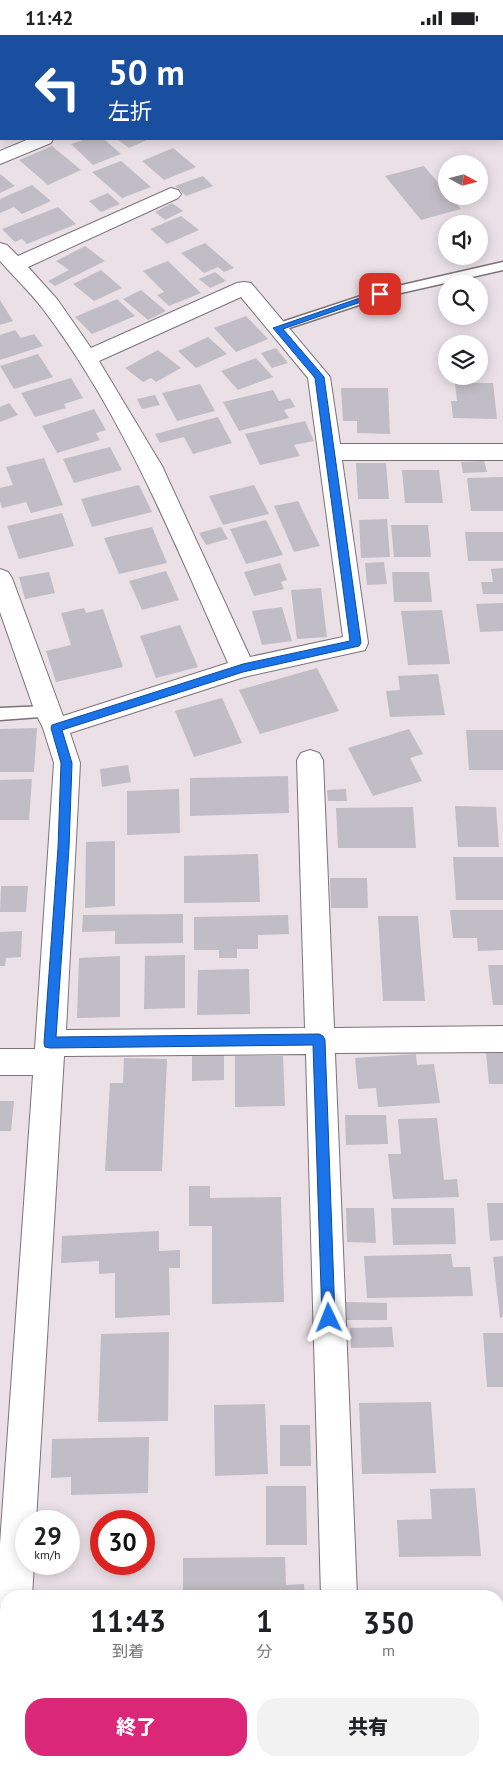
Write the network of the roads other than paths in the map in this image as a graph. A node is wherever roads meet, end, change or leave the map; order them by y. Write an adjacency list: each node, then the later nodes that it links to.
1 (42, 140): 2 (street)
2 (0, 157)
3 (171, 194): 5 (street)
4 (0, 249): 5 (street)
5 (16, 265): 8 (street)
6 (503, 266): 7 (lane)
7 (277, 328): 8 (street); 10 (street)
8 (87, 358): 12 (street)
9 (503, 451): 10 (street)
10 (330, 452): 12 (street)
11 (0, 578): 14 (street)
12 (243, 668): 14 (street)
13 (0, 713): 14 (lane)
14 (52, 720): 18 (street)
15 (310, 760): 17 (street)
16 (503, 1039): 17 (street)
17 (319, 1040): 18 (street); 21 (street)
18 (49, 1052): 19 (street); 20 (street)
19 (0, 1062)
20 (14, 1590)
21 (339, 1590)

